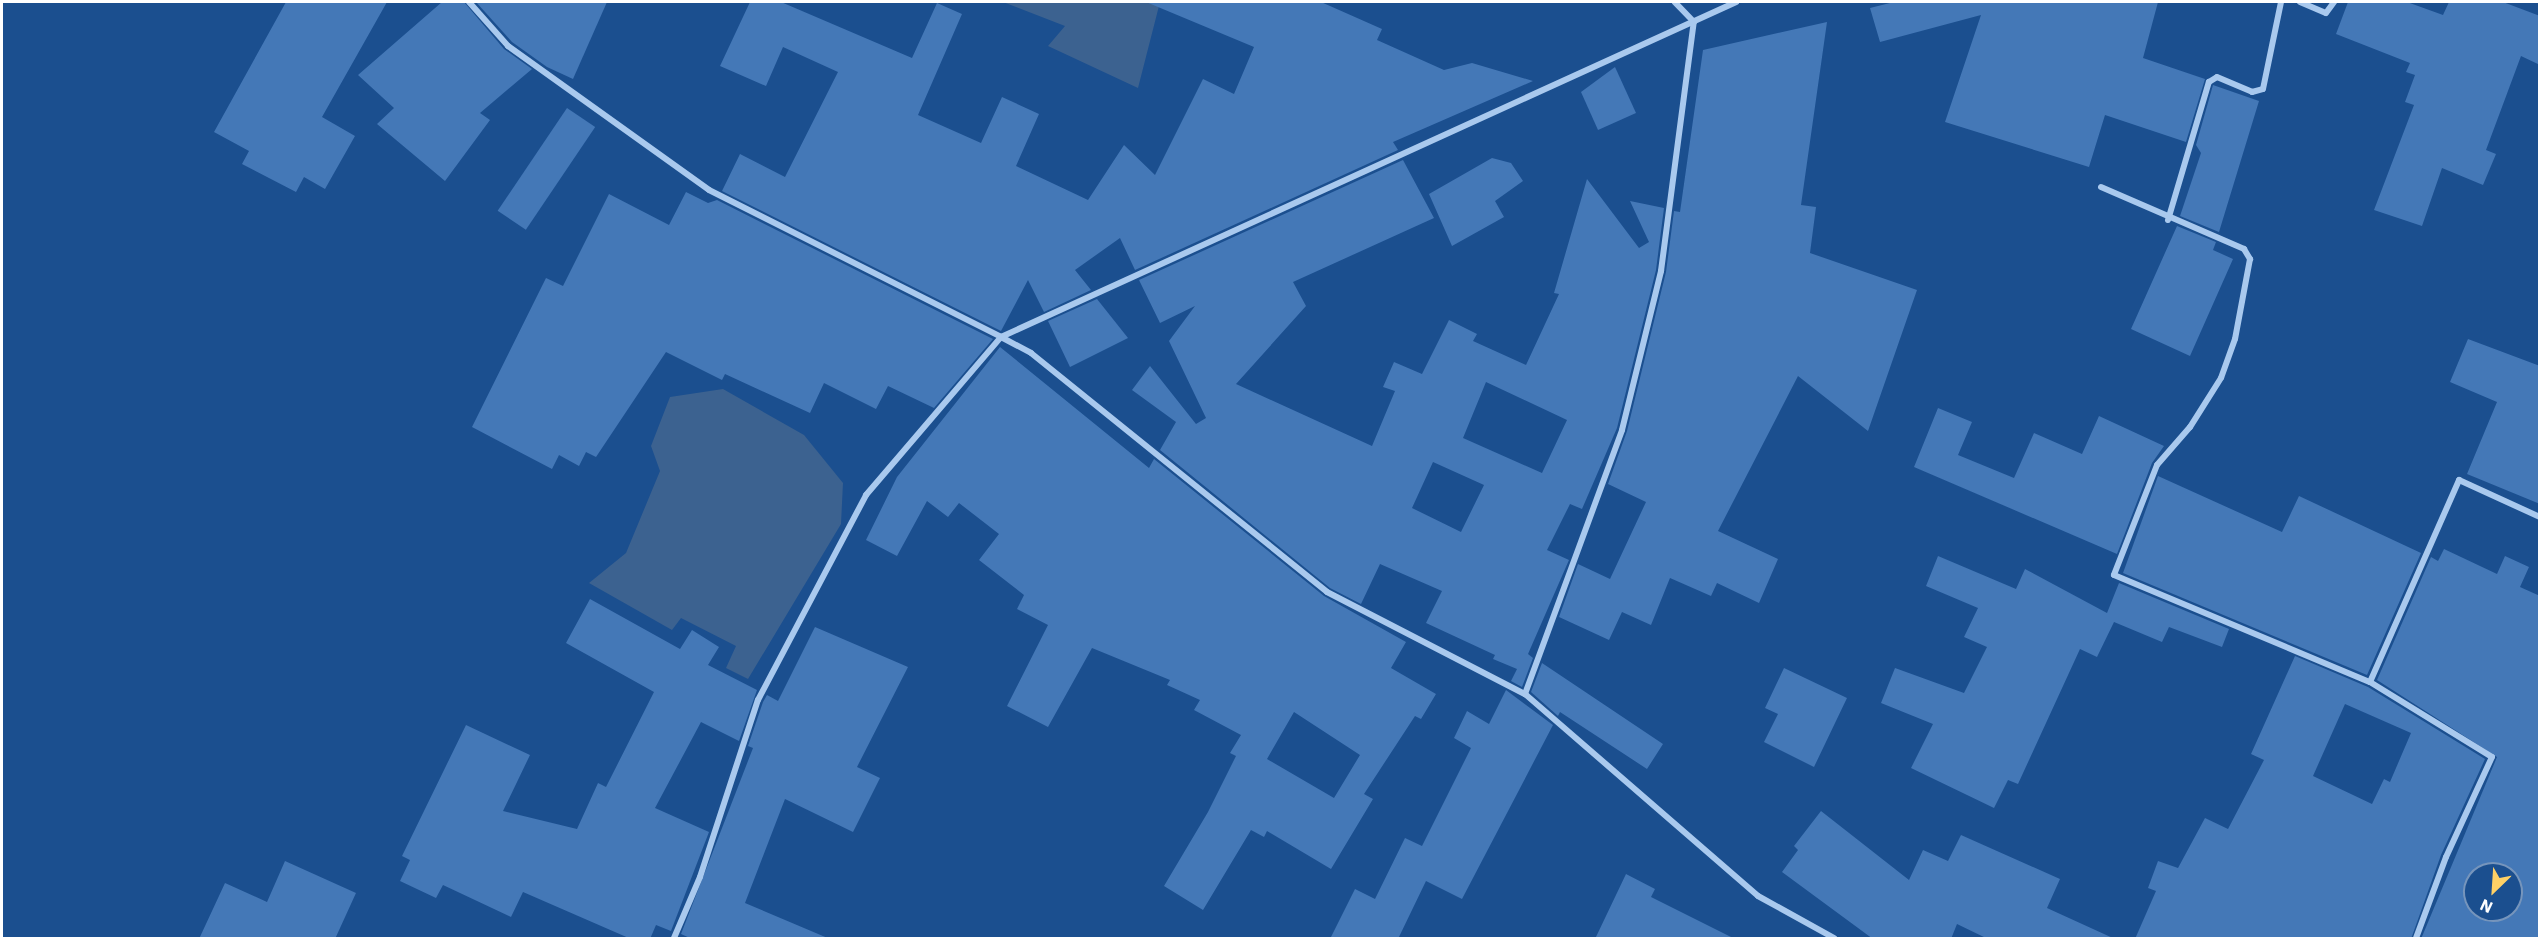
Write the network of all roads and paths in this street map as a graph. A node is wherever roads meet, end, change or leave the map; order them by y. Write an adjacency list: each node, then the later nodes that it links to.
1 (469, 2): 10 (street)
2 (1675, 2): 7 (street)
3 (1736, 2): 7 (street)
4 (2281, 2): 9 (street)
5 (2301, 2): 6 (street)
6 (2334, 2)
7 (1694, 22): 10 (street); 13 (street)
8 (2101, 187): 9 (street)
9 (2168, 220): 12 (street)
10 (1002, 337): 13 (street); 14 (street)
11 (2540, 517): 12 (street)
12 (2370, 682): 16 (street)
13 (1524, 694): 15 (street)
14 (674, 939)
15 (1834, 939)
16 (2416, 939)

